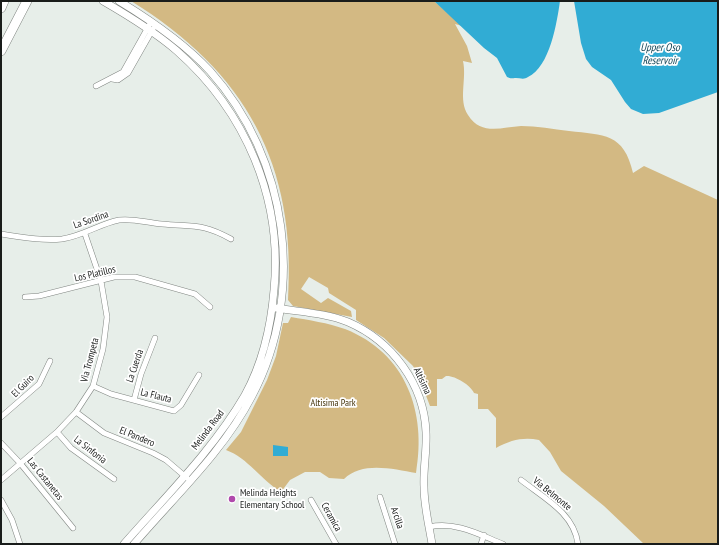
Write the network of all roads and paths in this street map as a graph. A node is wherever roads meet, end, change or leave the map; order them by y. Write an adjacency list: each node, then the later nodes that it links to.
1 (4, 1): 5 (highway)
2 (27, 1): 8 (highway)
3 (103, 1): 7 (main road, Melinda Road)
4 (119, 1): 6 (main road, Melinda Road)
5 (1, 8)
6 (153, 23): 7 (street); 17 (main road, Melinda Road)
7 (149, 30): 9 (street); 16 (main road, Melinda Road)
8 (1, 51)
9 (96, 86)
10 (1, 234): 11 (street, La Sordina)
11 (85, 234): 12 (street, La Sordina); 13 (street, Via Trompeta)
12 (231, 240)
13 (101, 282): 14 (street, Los Platillos); 15 (street, Los Platillos); 21 (street, Via Trompeta)
14 (25, 297)
15 (210, 307)
16 (272, 307): 17 (main road, Altisima); 28 (main road, Melinda Road)
17 (280, 308): 28 (main road, Melinda Road); 35 (main road, Altisima)
18 (155, 338): 22 (street, La Cuerda)
19 (50, 361): 24 (street, El Guiro)
20 (199, 375): 22 (street, La Flauta)
21 (93, 386): 22 (street, La Flauta); 23 (street, Via Trompeta)
22 (134, 400)
23 (76, 412): 25 (street, Via Trompeta); 28 (street, El Pandero)
24 (1, 417)
25 (57, 432): 27 (street, Via Trompeta); 29 (street, La Sinfonia)
26 (1, 443): 27 (street, Las Castanetas)
27 (20, 463): 30 (street, Via Trompeta); 36 (street, Las Castanetas)
28 (187, 478): 39 (main road, Melinda Road); 40 (main road, Melinda Road)
29 (114, 479)
30 (1, 480)
31 (521, 480): 46 (street, Via Belmonte)
32 (380, 497): 42 (street, Arcilla)
33 (1, 500): 38 (street)
34 (311, 500): 41 (street, Ceramica)
35 (429, 527): 37 (street); 43 (main road, Altisima)
36 (73, 528)
37 (484, 535): 44 (street); 45 (street)
38 (20, 544)
39 (124, 544)
40 (134, 544)
41 (336, 544)
42 (395, 544)
43 (432, 544)
44 (481, 544)
45 (503, 544)
46 (578, 544)

